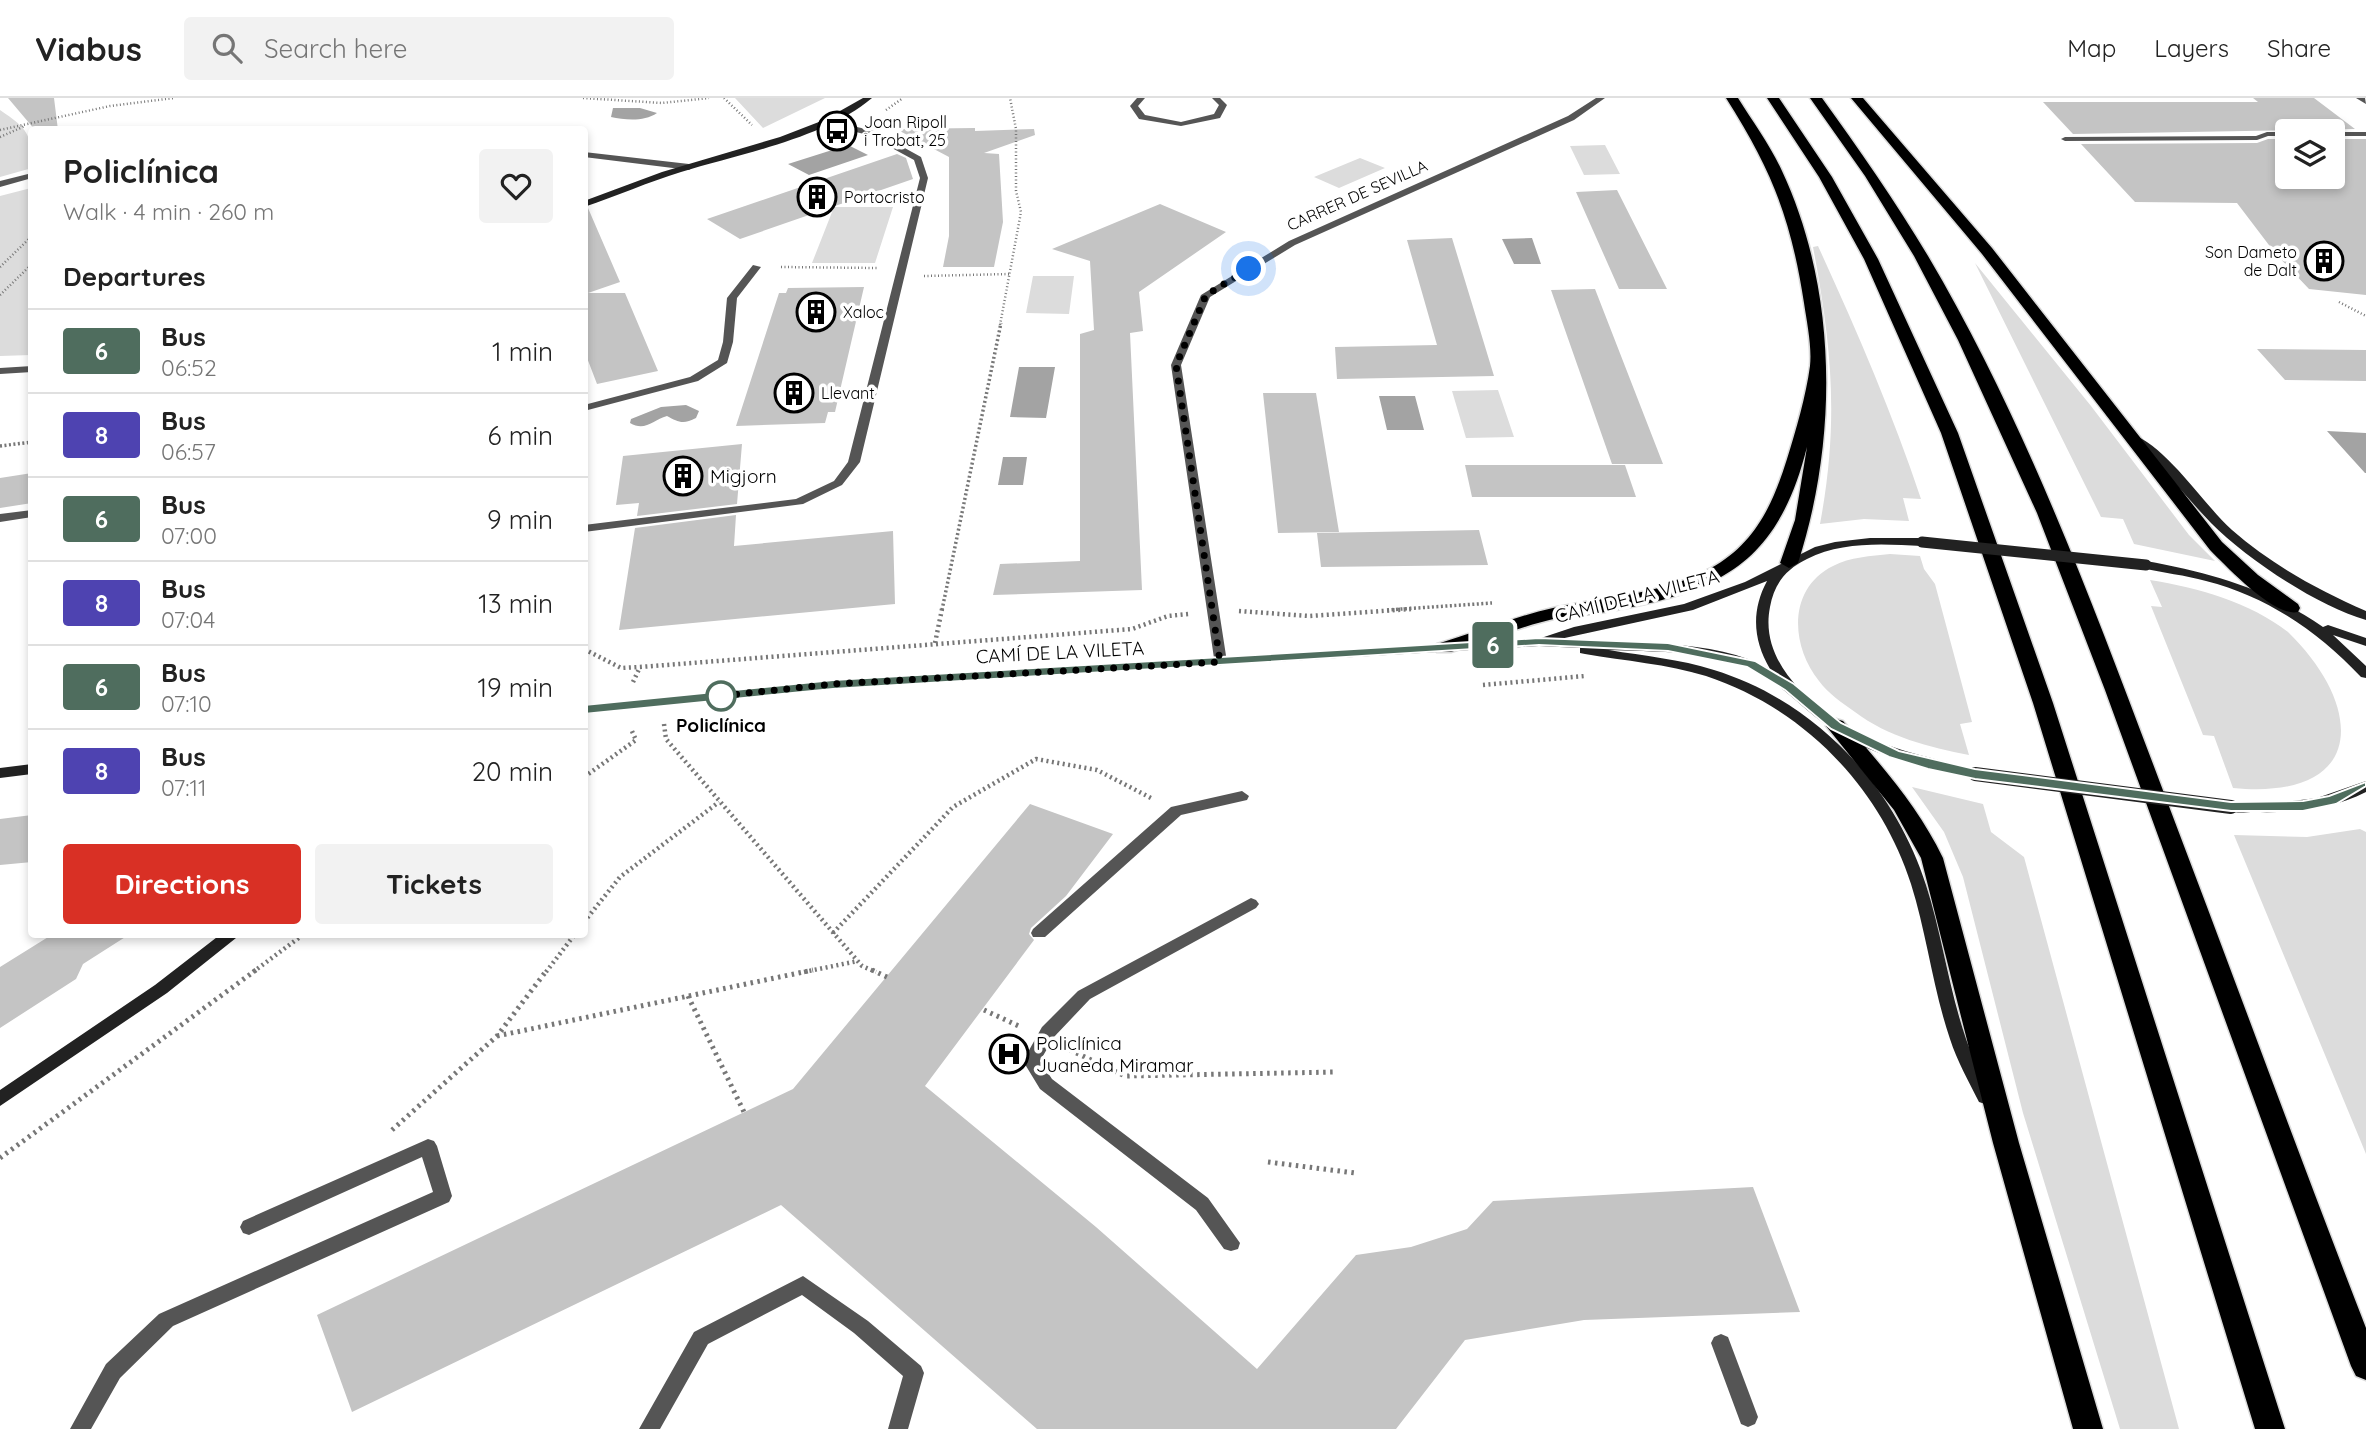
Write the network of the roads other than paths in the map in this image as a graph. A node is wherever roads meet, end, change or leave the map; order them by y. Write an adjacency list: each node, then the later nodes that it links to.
1 (867, 98): 11 (street)
2 (1141, 98): 3 (street)
3 (1216, 98)
4 (1601, 98): 37 (street, CARRER DE SEVILLA)
5 (1732, 98): 24 (highway)
6 (1773, 98): 60 (highway)
7 (1816, 98): 54 (highway)
8 (1857, 98): 26 (highway)
9 (2360, 98): 10 (street)
10 (2366, 102)
11 (827, 122): 17 (street); 29 (street)
12 (2275, 134): 15 (street)
13 (2345, 134): 14 (street)
14 (2366, 134)
15 (2065, 139)
16 (588, 154): 17 (street)
17 (689, 167): 20 (street)
18 (28, 176): 19 (street)
19 (0, 184)
20 (588, 203)
21 (755, 267): 25 (street)
22 (28, 369): 23 (street)
23 (0, 371)
24 (1816, 371): 30 (highway); 36 (highway)
25 (588, 407)
26 (2131, 437): 31 (highway); 32 (street)
27 (28, 514): 28 (street)
28 (0, 518)
29 (588, 528)
30 (1785, 567): 31 (street, CAMÍ DE LA VILETA, bridge); 34 (street, CAMÍ DE LA VILETA); 39 (street)
31 (2291, 608): 33 (street, CAMÍ DE LA VILETA)
32 (2366, 617)
33 (2308, 619): 35 (street); 38 (street)
34 (1539, 642): 36 (street, CAMÍ DE LA VILETA); 39 (street, CAMÍ DE LA VILETA); 50 (street)
35 (2366, 642)
36 (1444, 648): 37 (street, CAMÍ DE LA VILETA)
37 (1220, 662): 40 (street, CAMÍ DE LA VILETA)
38 (2366, 674)
39 (1790, 687): 41 (street)
40 (588, 710)
41 (1836, 726): 44 (street, bridge); 50 (highway)
42 (28, 770): 43 (street)
43 (0, 773)
44 (2366, 786)
45 (1242, 796): 47 (street)
46 (1251, 905): 52 (street)
47 (1039, 933)
48 (228, 938): 49 (street)
49 (0, 1099)
50 (2006, 1143): 59 (highway)
51 (249, 1227): 56 (street)
52 (1231, 1243)
53 (1721, 1343): 55 (street)
54 (2366, 1366)
55 (1748, 1417)
56 (80, 1429)
57 (649, 1429): 58 (street)
58 (898, 1429)
59 (2088, 1429)
60 (2270, 1429)

